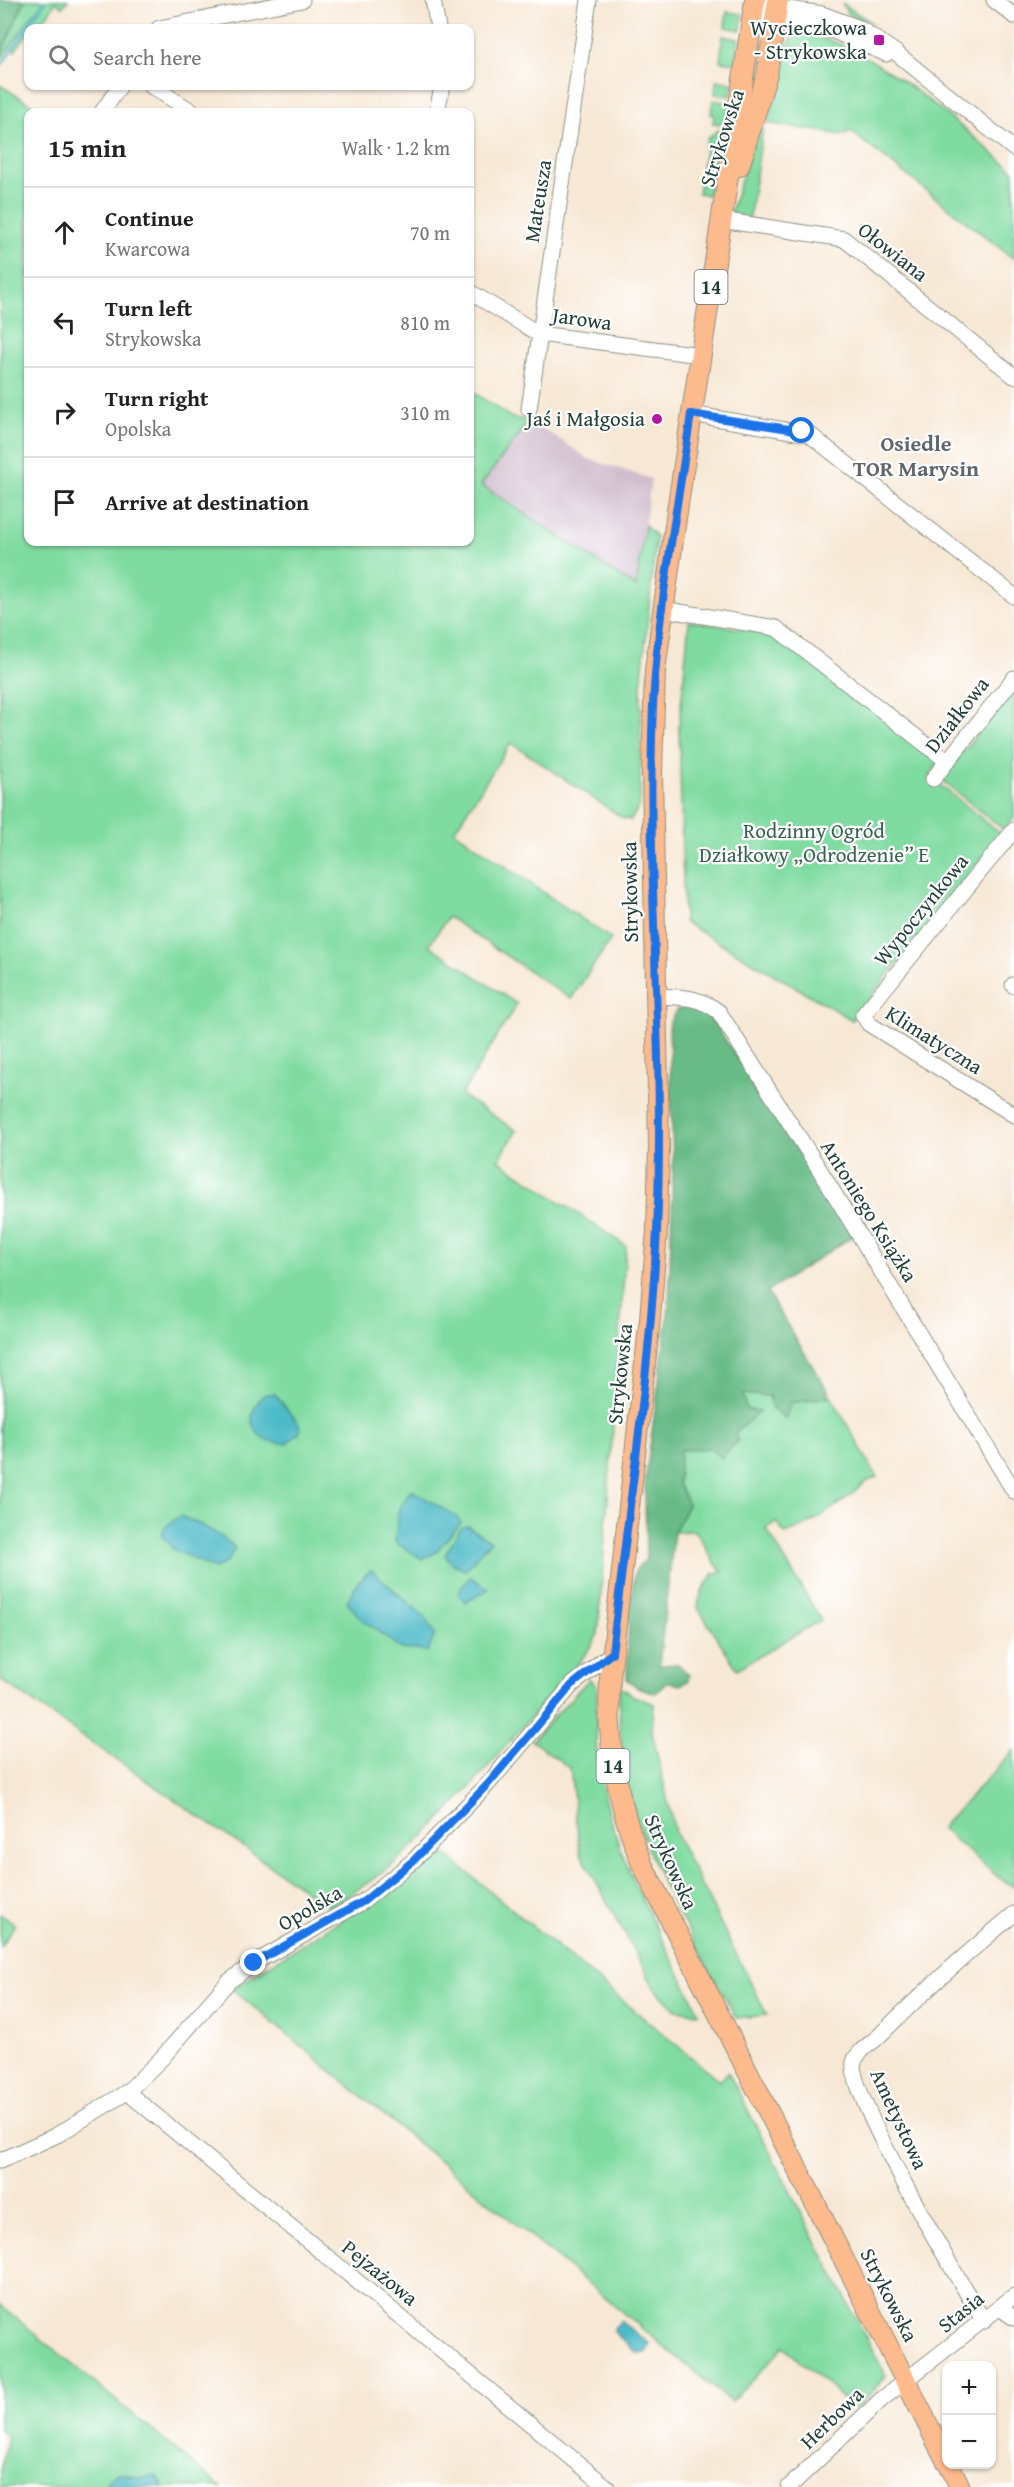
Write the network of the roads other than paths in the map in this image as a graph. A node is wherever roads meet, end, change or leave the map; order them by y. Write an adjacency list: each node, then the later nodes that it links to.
1 (302, 0): 6 (street)
2 (433, 0): 7 (street)
3 (589, 0): 17 (street, Mateusza)
4 (754, 7): 5 (street); 15 (main road, Strykowska / 14)
5 (777, 9): 14 (street); 15 (main road, Strykowska / 14)
6 (179, 24)
7 (437, 24)
8 (117, 90): 11 (street)
9 (157, 90): 12 (street)
10 (441, 90): 13 (street)
11 (105, 108)
12 (187, 108)
13 (438, 108)
14 (1014, 149)
15 (721, 219): 18 (main road, Strykowska / 14); 19 (street, Ołowiana)
16 (474, 294): 17 (street, Jarowa)
17 (539, 334): 18 (street, Jarowa); 20 (street, Mateusza)
18 (700, 355): 21 (main road, Strykowska / 14)
19 (1014, 376)
20 (529, 409)
21 (691, 414): 22 (street); 23 (main road, Strykowska / 14)
22 (1014, 596)
23 (662, 609): 25 (street); 28 (main road, Strykowska / 14)
24 (1014, 678): 25 (street, Działkowa)
25 (947, 760): 26 (street, Działkowa)
26 (933, 779)
27 (1012, 838): 29 (street, Wypoczynkowa)
28 (656, 996): 31 (street, Antoniego Książka); 32 (main road, Strykowska / 14)
29 (864, 1018): 30 (street, Klimatyczna)
30 (1014, 1114)
31 (1014, 1491)
32 (612, 1653): 34 (street, Opolska); 40 (main road, Strykowska / 14)
33 (1014, 1914): 39 (street, Ametystowa)
34 (127, 2092): 35 (street, Opolska); 43 (street, Pejzażowa)
35 (0, 2161)
36 (1014, 2296): 37 (street, Stasia)
37 (1000, 2308): 38 (street); 39 (street, Stasia)
38 (1014, 2318)
39 (984, 2321): 40 (street, Stasia)
40 (906, 2382): 41 (main road, Strykowska / 14); 44 (street, Herbowa)
41 (942, 2452)
42 (951, 2469): 45 (main road)
43 (607, 2487)
44 (789, 2487)
45 (960, 2487)

